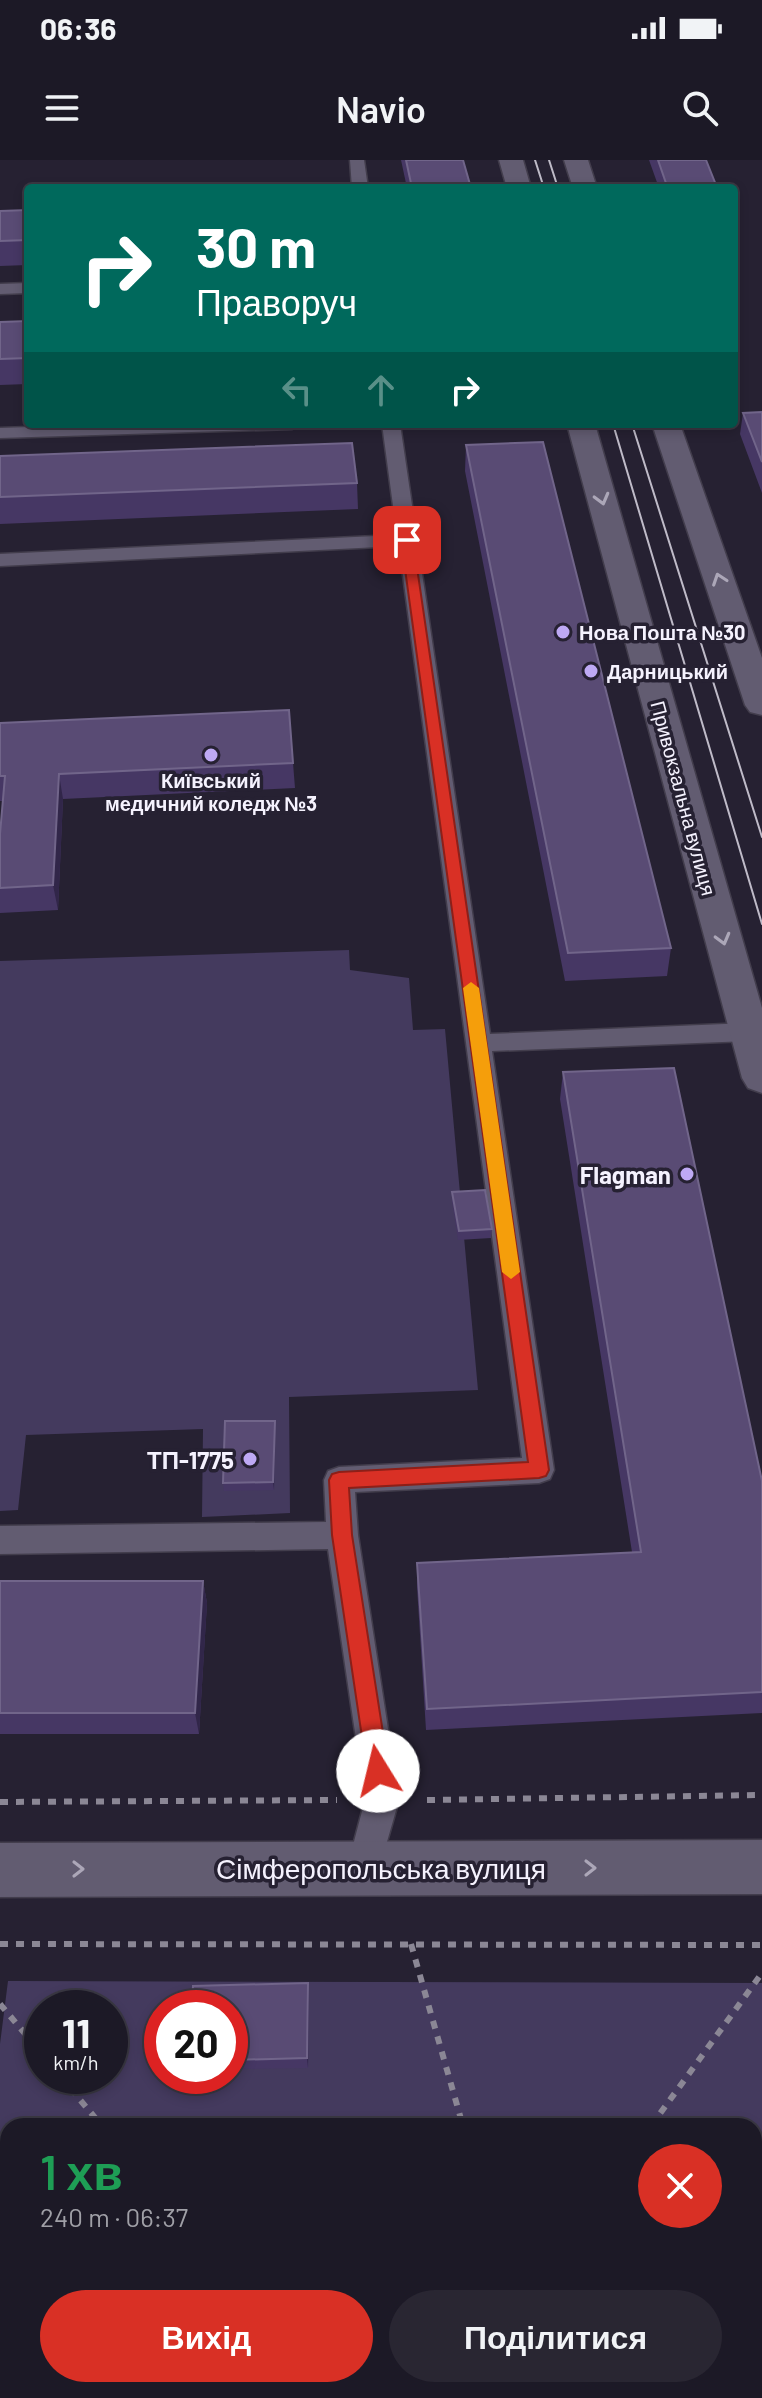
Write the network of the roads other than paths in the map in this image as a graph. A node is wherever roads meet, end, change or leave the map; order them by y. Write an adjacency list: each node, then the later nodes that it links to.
1 (357, 160): 4 (lane)
2 (511, 160): 5 (main road)
3 (576, 160): 6 (main road)
4 (360, 184)
5 (518, 184)
6 (584, 184)
7 (24, 288): 8 (lane)
8 (0, 289)
9 (162, 428): 13 (lane)
10 (392, 428): 14 (lane)
11 (582, 428): 17 (main road, Привокзальна вулиця, one-way to 17)
12 (667, 428): 16 (main road, one-way to 12)
13 (0, 433)
14 (407, 540): 15 (lane); 18 (lane)
15 (0, 560)
16 (762, 705)
17 (748, 1032): 18 (lane); 19 (main road, Привокзальна вулиця)
18 (479, 1043): 20 (lane)
19 (762, 1078)
20 (342, 1535): 21 (lane); 23 (lane)
21 (0, 1540)
22 (762, 1867): 23 (main road, Сімферопольська вулиця, one-way to 22)
23 (364, 1868): 24 (main road, Сімферопольська вулиця, one-way to 23)
24 (0, 1870)

